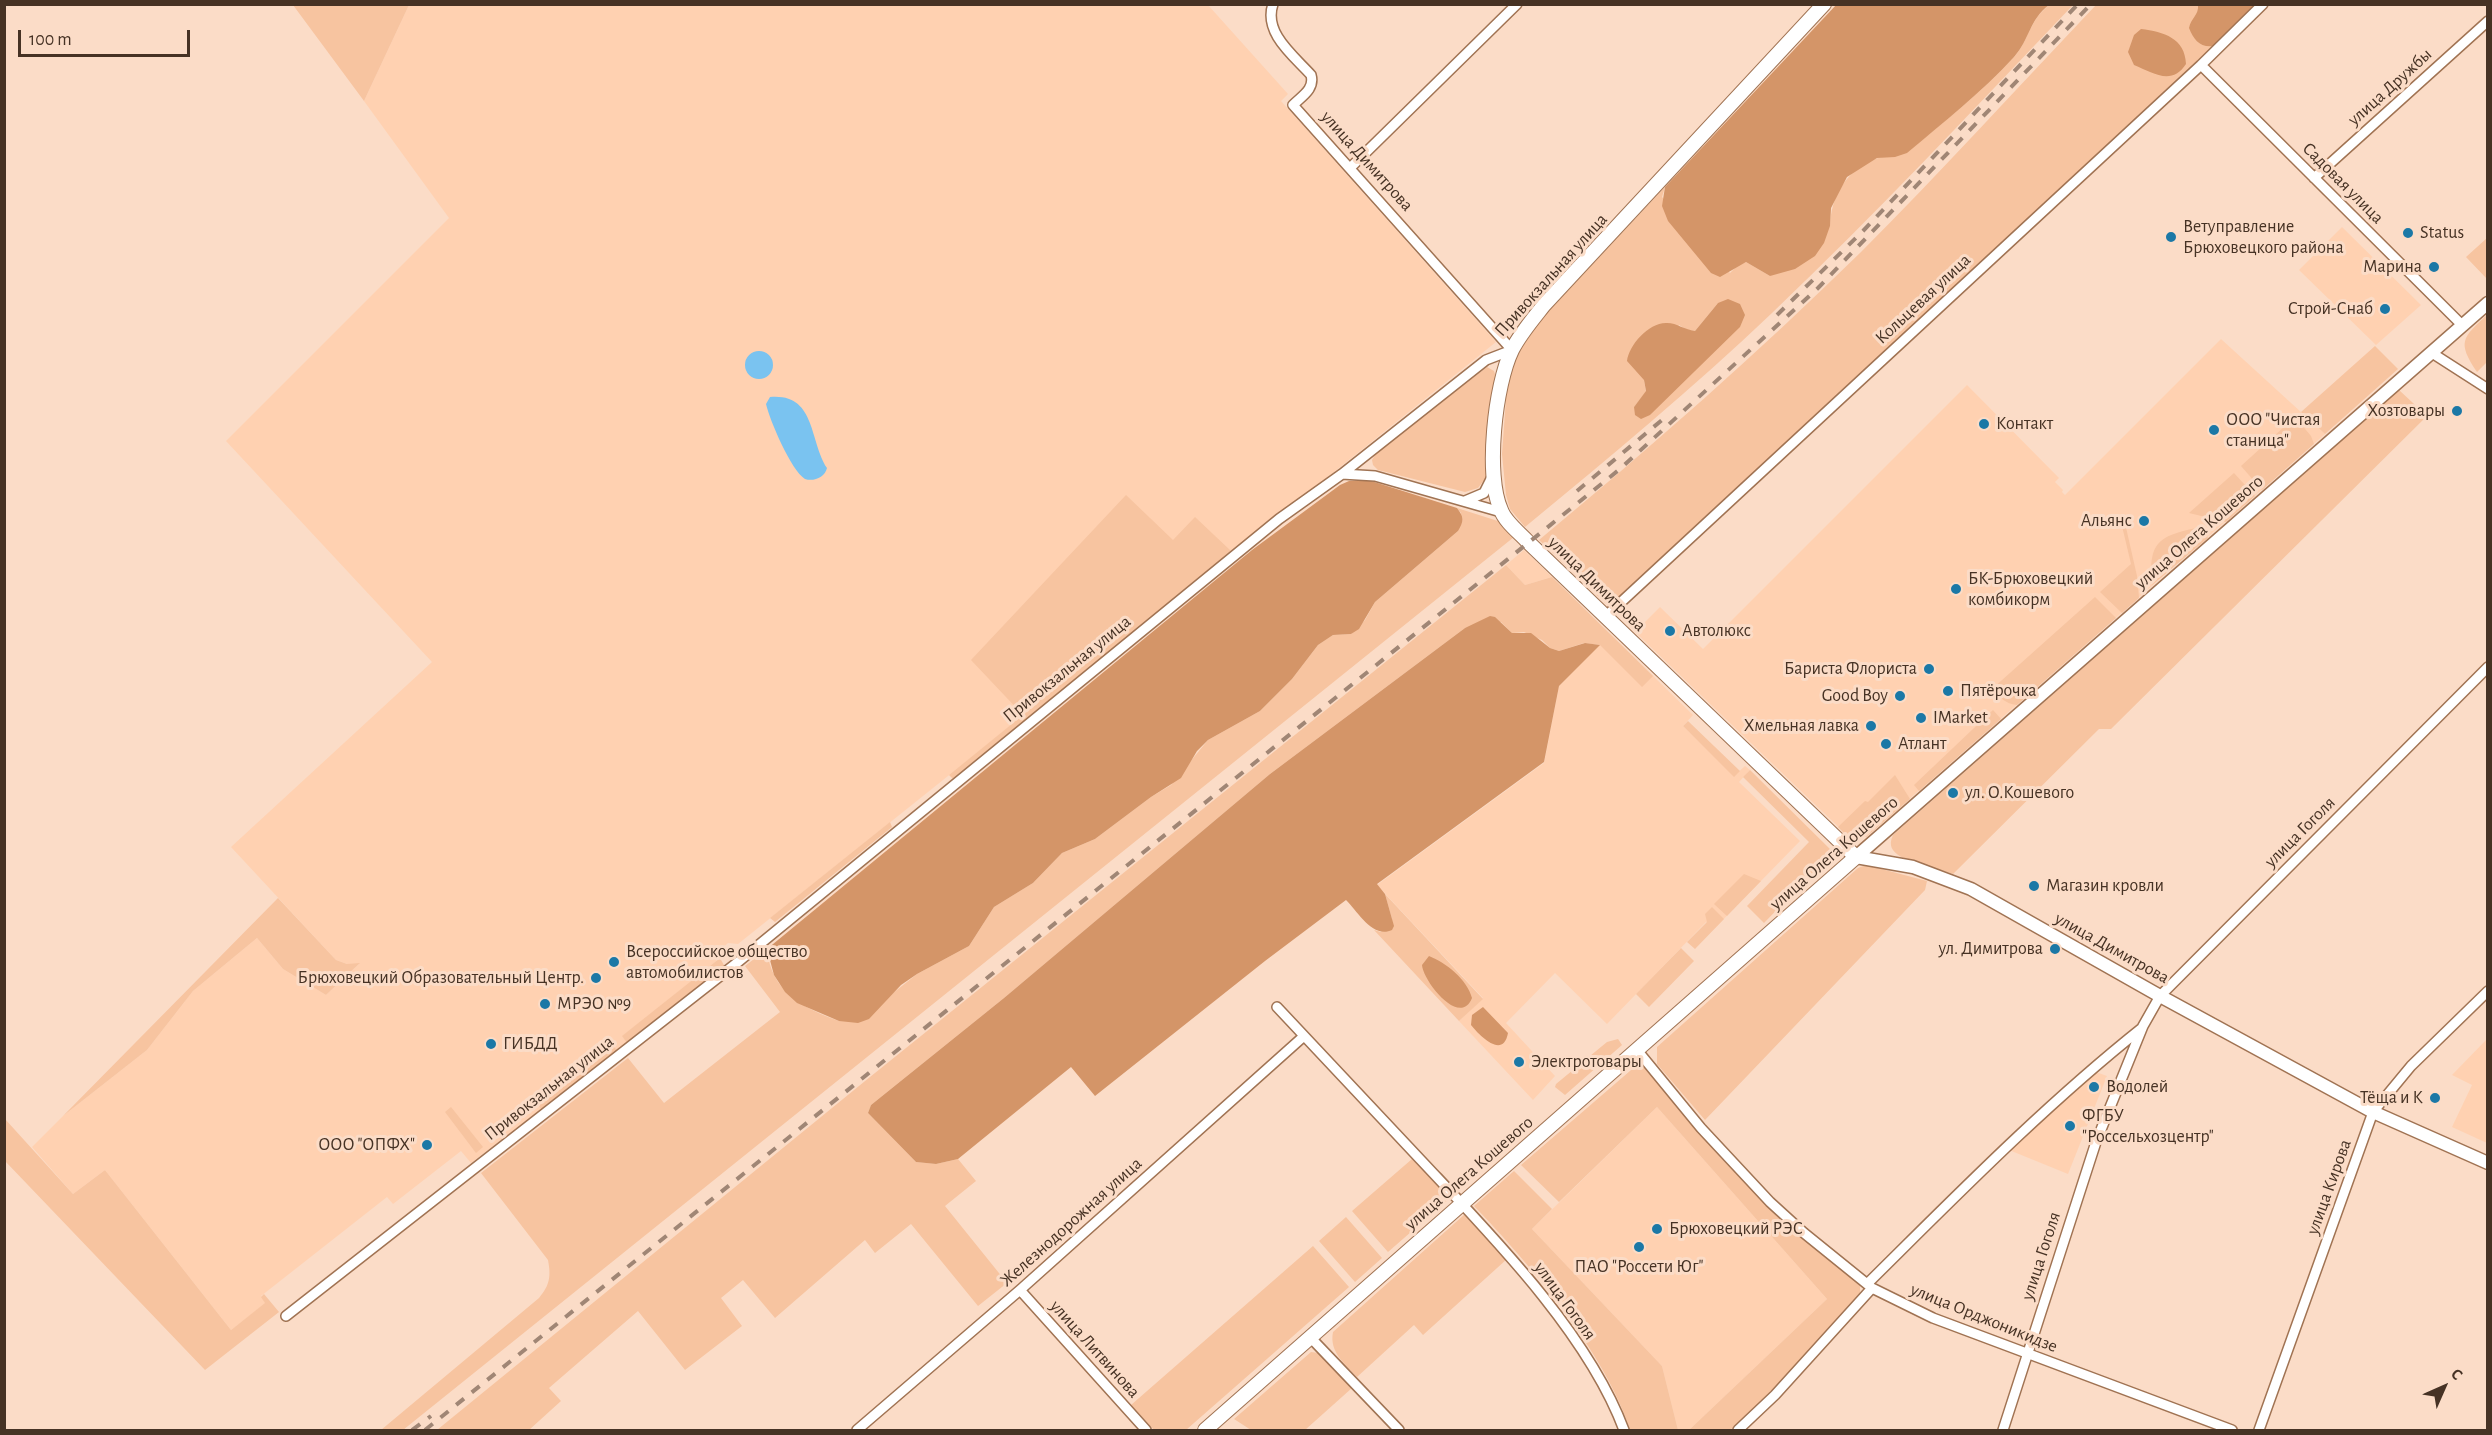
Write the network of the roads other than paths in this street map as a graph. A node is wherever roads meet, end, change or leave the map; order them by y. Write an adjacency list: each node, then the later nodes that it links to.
1 (1273, 4): 7 (street, улица Димитрова)
2 (1516, 4): 7 (street)
3 (1824, 4): 11 (main road, Привокзальная улица)
4 (2263, 4): 6 (street, Кольцевая улица)
5 (2487, 21): 8 (street, улица Дружбы)
6 (2201, 65): 8 (street, Садовая улица); 18 (street, Кольцевая улица)
7 (1350, 168): 11 (street, улица Димитрова)
8 (2314, 178): 10 (street, Садовая улица)
9 (2487, 303): 10 (street, улица Олега Кошевого)
10 (2462, 325): 12 (street, улица Олега Кошевого)
11 (1512, 350): 14 (main road); 15 (street, Привокзальная улица)
12 (2432, 353): 13 (street); 20 (street, улица Олега Кошевого)
13 (2487, 389)
14 (1494, 472): 16 (street); 17 (main road)
15 (1342, 474): 16 (street); 32 (street, Привокзальная улица)
16 (1463, 501): 17 (street)
17 (1501, 512): 18 (main road, улица Димитрова)
18 (1605, 617): 20 (main road, улица Димитрова)
19 (2487, 667): 22 (street, улица Гоголя)
20 (1856, 857): 22 (street, улица Димитрова); 26 (main road, улица Олега Кошевого)
21 (2487, 991): 27 (street, улица Кирова)
22 (2160, 996): 24 (street, улица Гоголя); 27 (street, улица Димитрова)
23 (1277, 1007): 25 (street)
24 (2143, 1026): 30 (street, улица Гоголя); 34 (street, улица Гоголя)
25 (1304, 1036): 29 (street); 31 (street, Железнодорожная улица)
26 (1637, 1050): 29 (main road, улица Олега Кошевого); 30 (street, улица Орджоникидзе)
27 (2373, 1112): 28 (street, улица Димитрова); 43 (street, улица Кирова)
28 (2487, 1163)
29 (1462, 1203): 33 (main road, улица Олега Кошевого); 39 (street, улица Гоголя)
30 (1870, 1286): 34 (street, улица Орджоникидзе); 40 (street, улица Гоголя)
31 (1020, 1290): 35 (street, Железнодорожная улица); 36 (street, улица Литвинова)
32 (286, 1316)
33 (1310, 1338): 37 (main road, улица Олега Кошевого); 38 (street)
34 (2026, 1354): 41 (street, улица Гоголя); 42 (street, улица Орджоникидзе)
35 (857, 1431)
36 (1146, 1431)
37 (1204, 1431)
38 (1399, 1431)
39 (1624, 1431)
40 (1738, 1431)
41 (2003, 1431)
42 (2232, 1431)
43 (2259, 1431)

